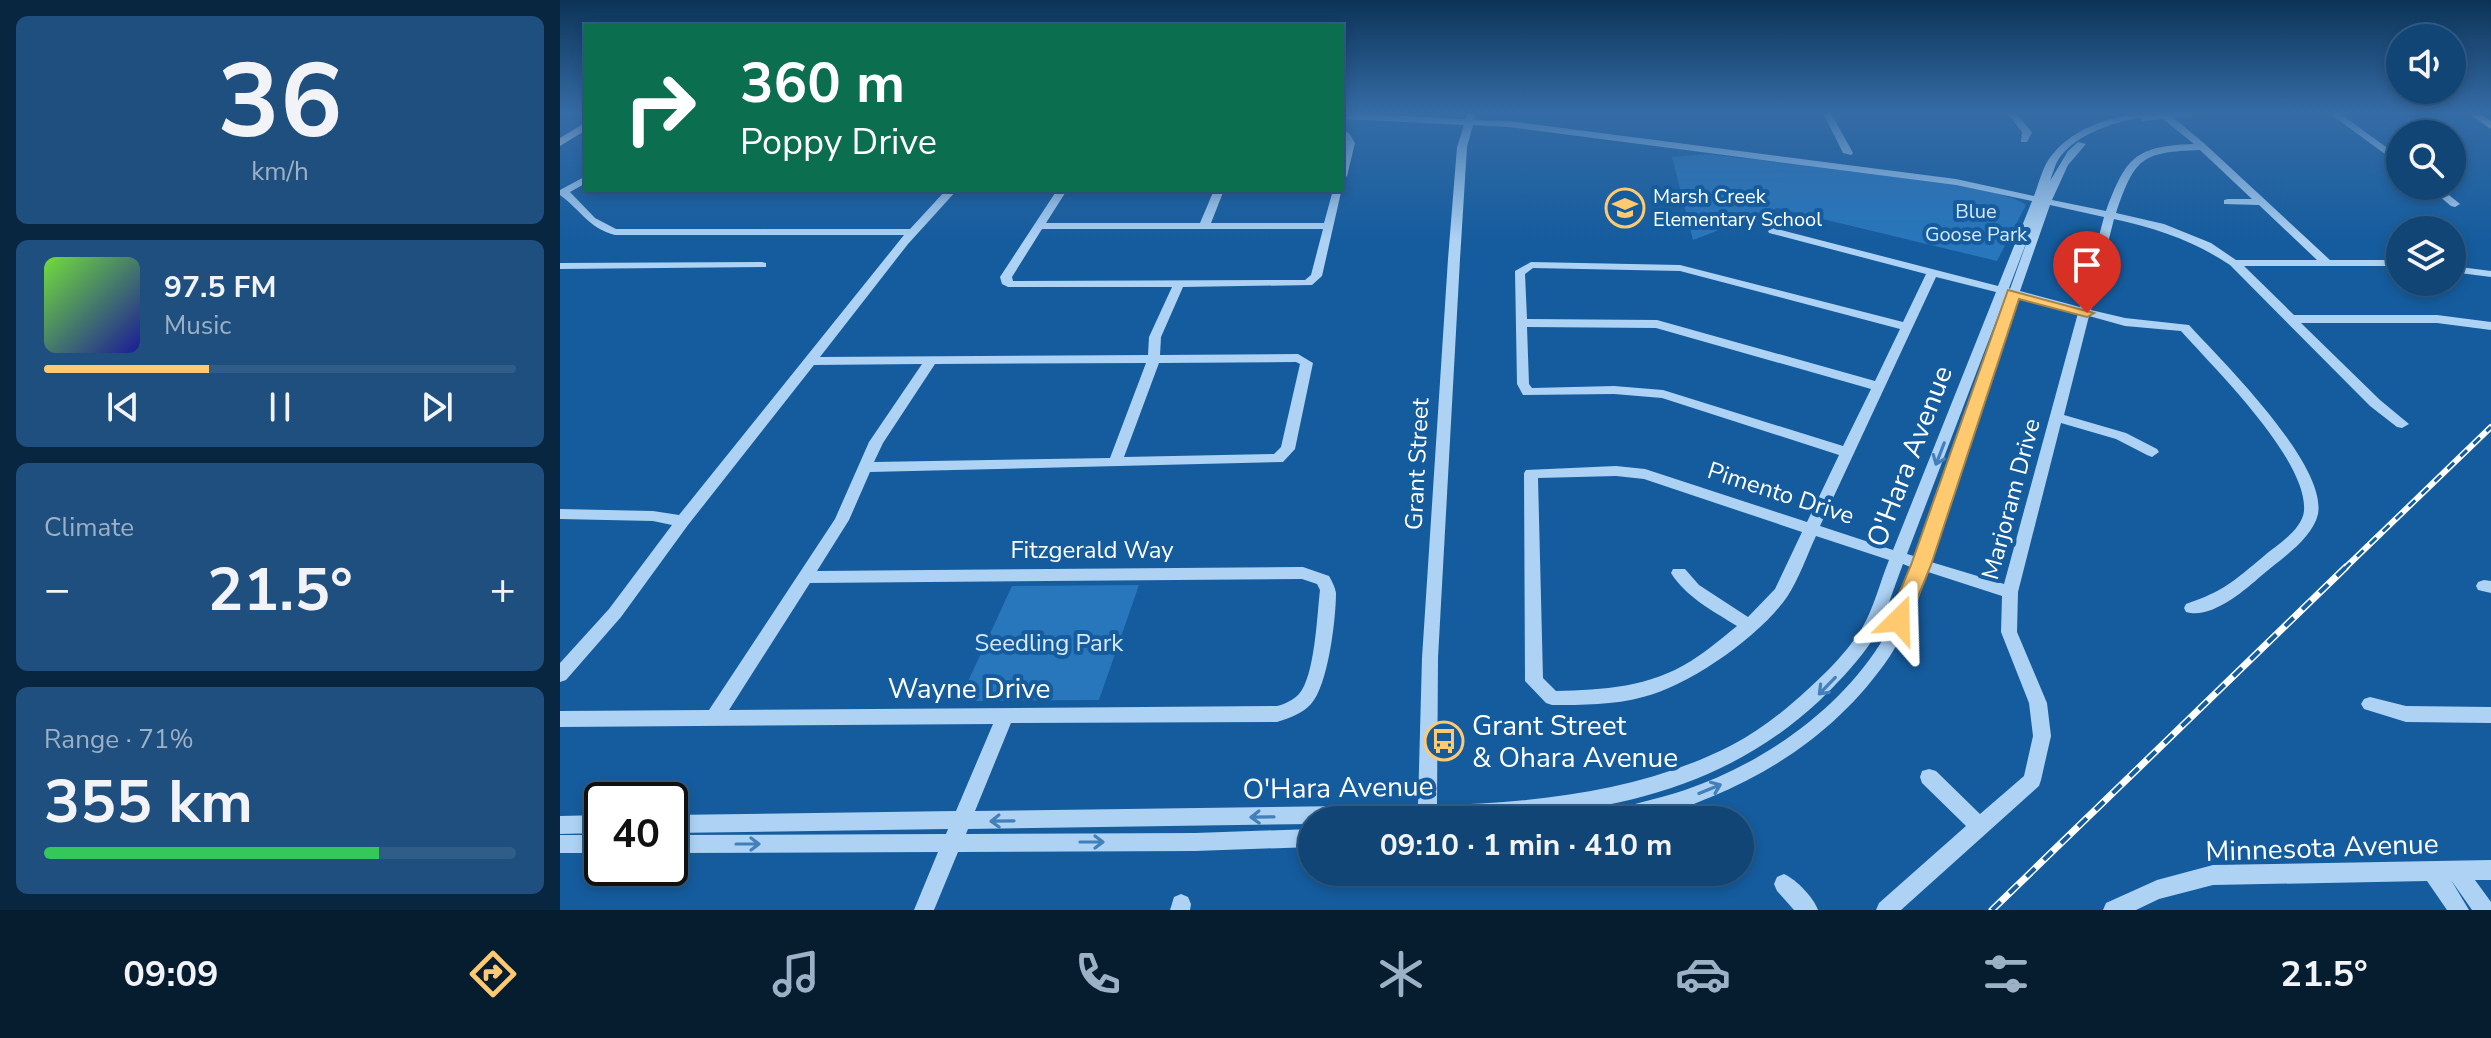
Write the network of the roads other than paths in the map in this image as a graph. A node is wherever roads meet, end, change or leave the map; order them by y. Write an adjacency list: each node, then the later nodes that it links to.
1 (1461, 155): 66 (street, Grant Street)
2 (1751, 155): 12 (street)
3 (2056, 155): 12 (street, O'Hara Avenue)
4 (2070, 155): 12 (street, O'Hara Avenue)
5 (2145, 155): 17 (street, Marjoram Drive)
6 (2212, 155): 15 (street)
7 (584, 180): 22 (street)
8 (950, 192): 22 (street)
9 (1061, 192): 18 (street)
10 (1218, 192): 19 (street)
11 (1338, 192): 20 (street)
12 (2044, 200): 17 (street); 32 (street, O'Hara Avenue)
13 (2450, 200): 16 (street)
14 (2228, 202): 15 (street)
15 (2263, 202): 23 (street)
16 (2455, 204)
17 (2110, 215): 24 (street); 33 (street, Marjoram Drive)
18 (1039, 226): 19 (street); 31 (street)
19 (1204, 226): 20 (street)
20 (1329, 226): 31 (street)
21 (1773, 231): 29 (street)
22 (913, 232): 40 (street)
23 (2326, 262): 24 (street); 25 (street)
24 (2234, 263): 34 (street)
25 (2386, 263)
26 (762, 265): 27 (street)
27 (560, 266)
28 (2466, 271): 30 (street)
29 (1933, 272): 32 (street); 37 (street)
30 (2491, 274)
31 (1178, 286): 39 (street)
32 (2008, 292): 33 (street); 51 (street, O'Hara Avenue, one-way to 51); 52 (street, O'Hara Avenue)
33 (2087, 313): 42 (street, Marjoram Drive); 56 (street)
34 (2289, 319): 36 (street); 43 (street)
35 (1521, 323): 37 (street); 41 (street); 45 (street)
36 (2491, 326)
37 (1907, 327): 41 (street)
38 (932, 359): 39 (street); 40 (street); 47 (street)
39 (1154, 359): 46 (street); 46 (street)
40 (810, 361): 49 (street)
41 (1880, 387): 45 (street)
42 (2058, 418): 44 (street); 55 (street, Marjoram Drive)
43 (2402, 424)
44 (2152, 452)
45 (1849, 453): 50 (street)
46 (1115, 463): 47 (street)
47 (866, 467): 54 (street)
48 (560, 514): 49 (street)
49 (683, 521): 59 (street)
50 (1813, 529): 51 (street, Pimento Drive); 57 (street); 57 (street, Pimento Drive)
51 (1900, 558): 52 (street, Pimento Drive); 67 (street, O'Hara Avenue, one-way to 67)
52 (1921, 565): 55 (street, Pimento Drive); 68 (street, O'Hara Avenue, one-way to 52)
53 (1679, 573): 57 (street)
54 (806, 577): 58 (street, Fitzgerald Way); 63 (street)
55 (2010, 592): 74 (street, Marjoram Drive)
56 (2192, 608)
57 (1749, 626)
58 (1322, 633): 61 (street, Wayne Drive)
59 (560, 675)
60 (2370, 704): 62 (street)
61 (1006, 715): 63 (street, Wayne Drive); 70 (street)
62 (2491, 715)
63 (714, 718): 64 (street, Wayne Drive)
64 (560, 719)
65 (1929, 777): 74 (street)
66 (1427, 806)
67 (1561, 806)
68 (1662, 806)
69 (1298, 818): 70 (street, O'Hara Avenue, one-way to 70)
70 (961, 822): 72 (street, O'Hara Avenue); 76 (street)
71 (584, 824): 73 (street)
72 (688, 824)
73 (560, 825)
74 (1980, 826): 86 (street, Marjoram Drive)
75 (1298, 838): 76 (street, O'Hara Avenue, one-way to 75)
76 (953, 841): 79 (street, O'Hara Avenue, one-way to 76); 84 (street)
77 (560, 844): 78 (street)
78 (584, 844)
79 (688, 844)
80 (2456, 870): 81 (street, Minnesota Avenue); 82 (street, Minnesota Avenue); 89 (street)
81 (2491, 870)
82 (2432, 871): 87 (street, Minnesota Avenue); 88 (street)
83 (1784, 884): 85 (street)
84 (924, 910)
85 (1808, 910)
86 (1886, 910)
87 (2113, 910)
88 (2459, 910)
89 (2484, 910)

